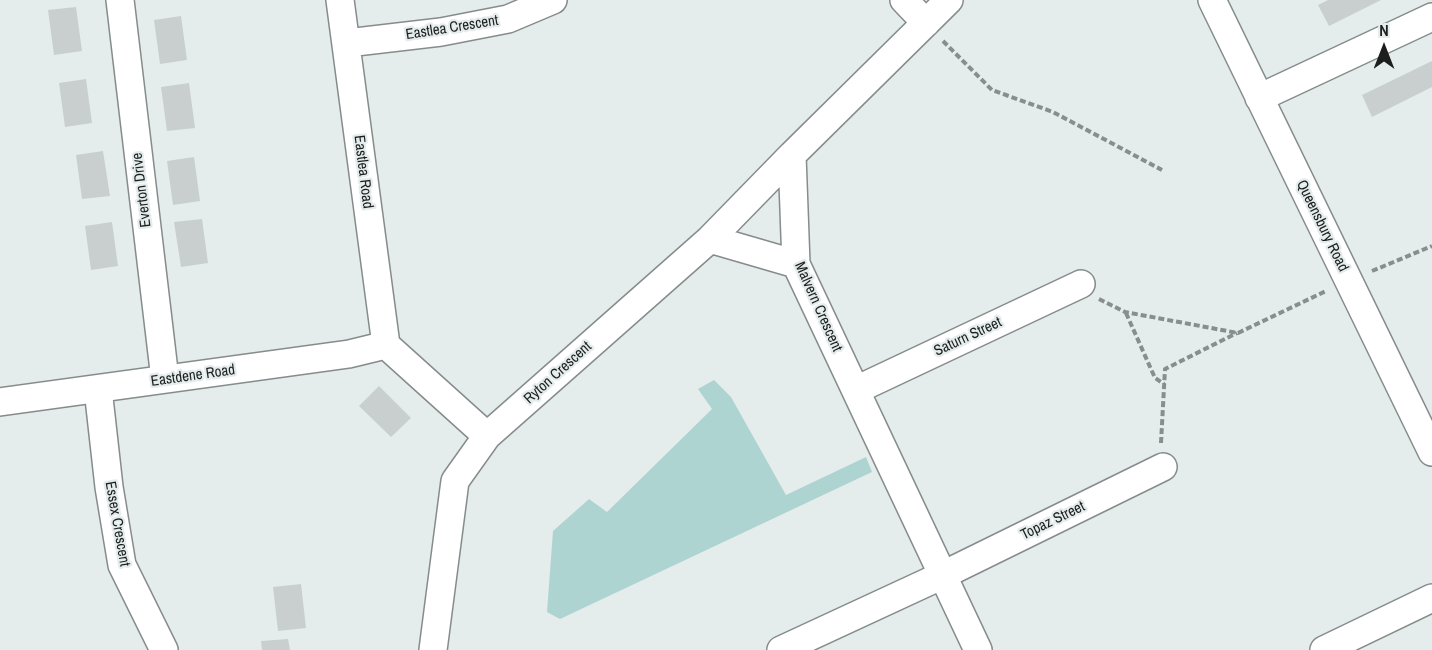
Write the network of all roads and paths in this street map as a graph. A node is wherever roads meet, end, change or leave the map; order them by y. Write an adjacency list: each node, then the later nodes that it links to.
1 (120, 0): 21 (street, Everton Drive)
2 (340, 0): 9 (street, Eastlea Road)
3 (903, 0): 8 (street)
4 (949, 0): 8 (street)
5 (1212, 0): 10 (street, Queensbury Road)
6 (549, 1): 9 (street, Eastlea Crescent)
7 (1432, 16): 10 (street)
8 (926, 23): 11 (street); 12 (path)
9 (346, 43): 20 (street, Eastlea Road)
10 (1259, 98): 16 (street, Queensbury Road)
11 (792, 155): 13 (street, Ryton Crescent); 15 (street, Malvern Crescent)
12 (1162, 170)
13 (710, 239): 15 (street); 26 (street, Ryton Crescent)
14 (1432, 246): 16 (path)
15 (796, 264): 24 (street, Malvern Crescent)
16 (1349, 280): 19 (path); 27 (street, Queensbury Road)
17 (1078, 286): 18 (path); 24 (street, Saturn Street)
18 (1125, 312): 19 (path); 22 (path)
19 (1238, 333): 22 (path)
20 (386, 345): 21 (street, Eastdene Road); 26 (street)
21 (165, 379): 23 (street, Eastdene Road)
22 (1164, 384): 28 (path)
23 (98, 389): 25 (street, Eastdene Road); 31 (street, Essex Crescent)
24 (856, 390): 29 (street, Malvern Crescent)
25 (0, 402)
26 (487, 436): 32 (street, Ryton Crescent)
27 (1432, 452)
28 (1161, 467): 29 (street, Topaz Street)
29 (943, 575): 33 (street); 34 (street, Malvern Crescent)
30 (1432, 598): 35 (street)
31 (164, 650)
32 (433, 650)
33 (782, 650)
34 (978, 650)
35 (1323, 650)

